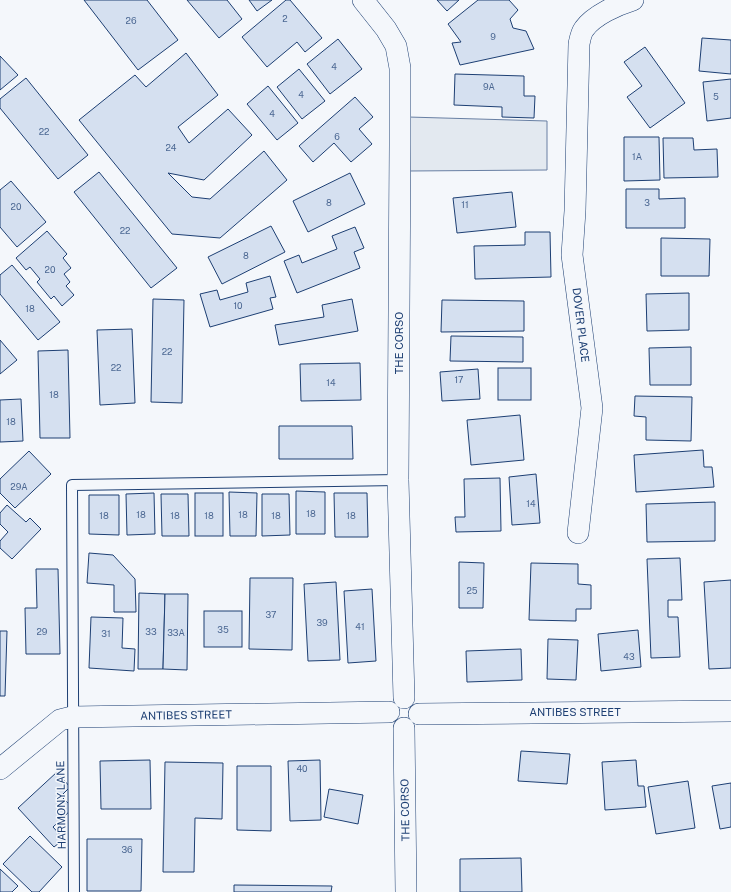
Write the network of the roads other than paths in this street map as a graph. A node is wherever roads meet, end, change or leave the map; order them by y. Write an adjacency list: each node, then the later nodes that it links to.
1 (363, 0): 3 (street, THE CORSO)
2 (633, 0): 4 (street, DOVER PLACE)
3 (398, 480): 5 (street, THE CORSO); 9 (lane, HARMONY LANE)
4 (578, 533)
5 (404, 698): 7 (street); 8 (street)
6 (731, 711): 8 (street, ANTIBES STREET)
7 (389, 712): 9 (street, ANTIBES STREET); 10 (street)
8 (419, 714): 10 (street)
9 (72, 717): 11 (street, ANTIBES STREET); 12 (lane, HARMONY LANE)
10 (404, 728): 13 (street, THE CORSO)
11 (0, 769)
12 (74, 892)
13 (406, 892)

